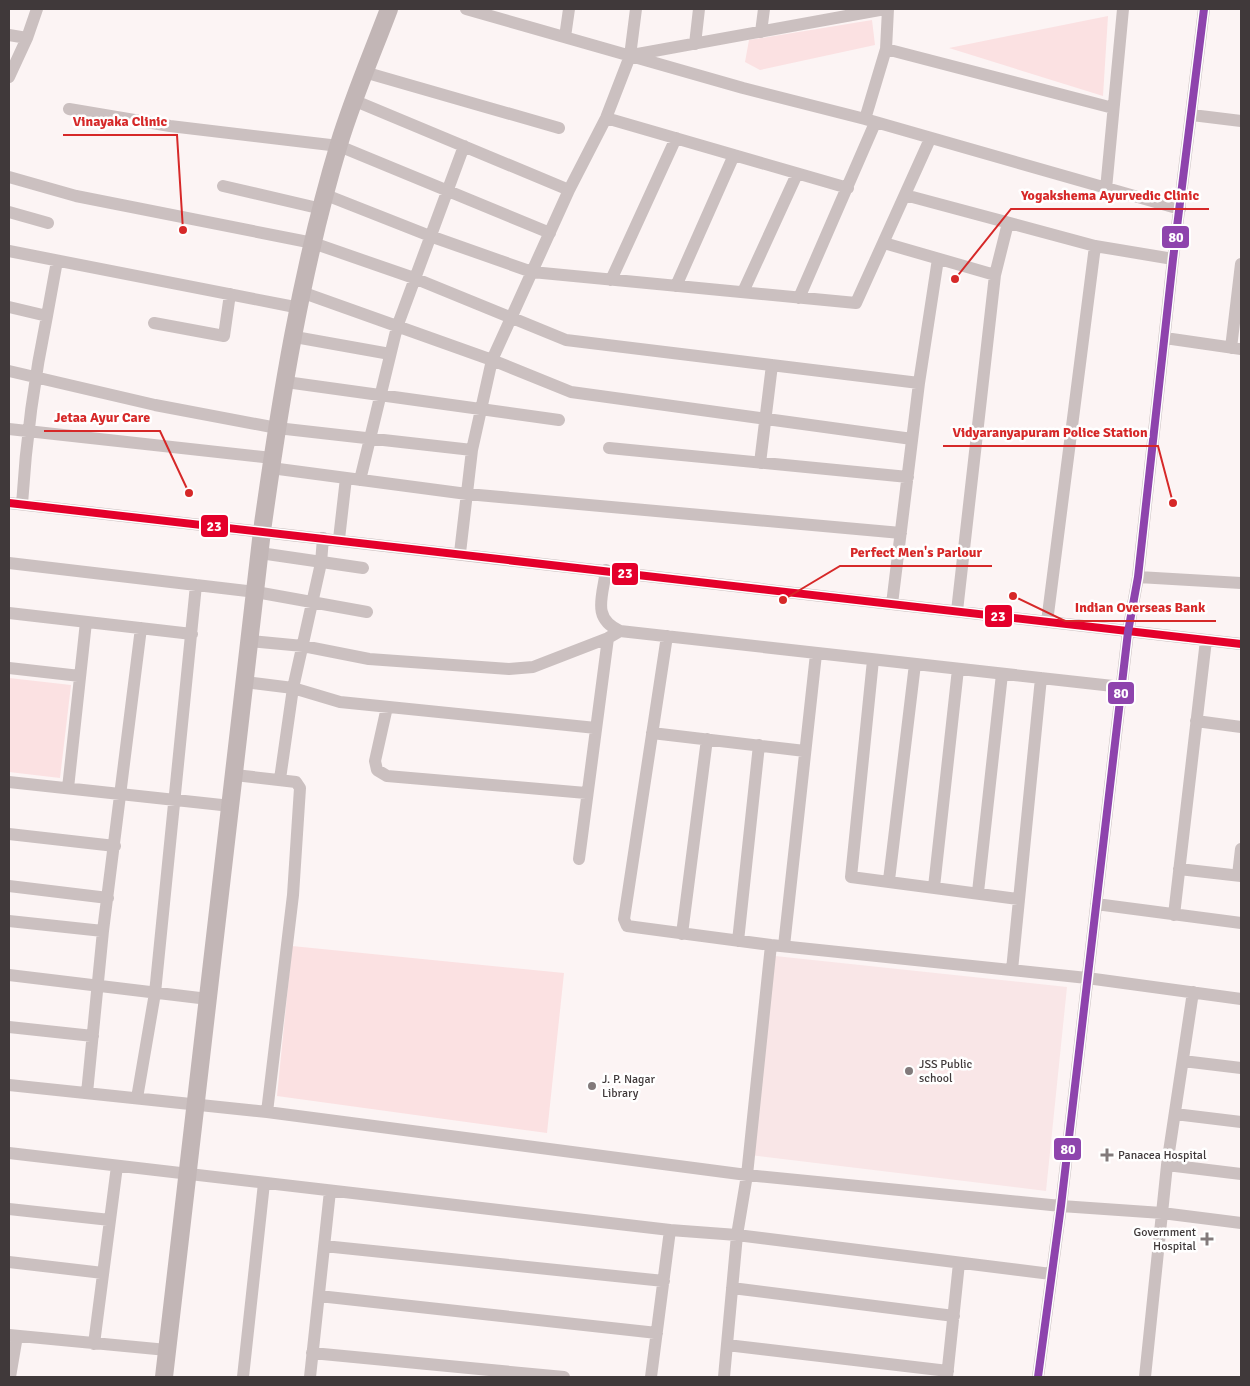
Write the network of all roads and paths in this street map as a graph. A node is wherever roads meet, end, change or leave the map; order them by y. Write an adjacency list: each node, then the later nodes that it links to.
1 (36, 9): 15 (street)
2 (389, 9): 19 (street)
3 (466, 9): 14 (street)
4 (569, 9): 14 (street)
5 (636, 9): 18 (street)
6 (699, 9): 16 (street)
7 (764, 9): 12 (street)
8 (886, 9): 11 (street); 17 (street)
9 (1123, 9): 22 (street)
10 (1204, 9): 24 (street)
11 (833, 14): 12 (street)
12 (761, 32): 16 (street)
13 (9, 35): 15 (street)
14 (565, 37): 18 (street)
15 (27, 38): 20 (street)
16 (695, 44): 18 (street)
17 (886, 49): 22 (street); 26 (street)
18 (630, 56): 25 (street); 26 (street)
19 (364, 72): 21 (street); 28 (street)
20 (9, 78)
21 (353, 100): 31 (street); 32 (street)
22 (1114, 108): 38 (street)
23 (69, 109): 31 (street)
24 (1192, 114): 27 (street); 43 (street)
25 (606, 118): 29 (street); 39 (street)
26 (870, 121): 30 (street); 37 (street)
27 (1241, 121)
28 (558, 128)
29 (676, 138): 33 (street); 60 (street)
30 (930, 139): 38 (street); 41 (street)
31 (338, 146): 40 (street); 42 (street)
32 (464, 146): 39 (street); 40 (street)
33 (734, 155): 34 (street); 61 (street)
34 (797, 174): 37 (street); 62 (street)
35 (9, 177): 49 (street)
36 (223, 186): 42 (street)
37 (848, 188): 64 (street)
38 (1106, 189): 43 (street)
39 (569, 190): 47 (street)
40 (448, 192): 47 (street); 48 (street)
41 (905, 196): 46 (street); 50 (street)
42 (324, 202): 48 (street); 49 (street)
43 (1180, 209): 54 (street)
44 (9, 212): 45 (street)
45 (48, 223)
46 (1008, 223): 51 (street); 58 (street)
47 (550, 233): 57 (street)
48 (430, 236): 57 (street); 59 (street)
49 (313, 243): 59 (street); 65 (street)
50 (884, 243): 53 (street); 64 (street)
51 (1095, 246): 54 (street); 120 (street)
52 (9, 251): 55 (street)
53 (938, 258): 58 (street); 80 (street)
54 (1172, 259): 72 (street)
55 (57, 261): 63 (street); 67 (street)
56 (1241, 264): 73 (street)
57 (532, 272): 60 (street); 68 (street)
58 (995, 275): 116 (street)
59 (414, 278): 68 (street); 70 (street)
60 (611, 280): 61 (street)
61 (676, 286): 62 (street)
62 (744, 292): 64 (street)
63 (230, 294): 65 (street); 69 (street)
64 (799, 298)
65 (302, 300): 70 (street); 71 (street)
66 (9, 307): 67 (street)
67 (47, 316): 78 (street)
68 (511, 318): 75 (street); 76 (street)
69 (154, 324)
70 (398, 327): 74 (street); 75 (street)
71 (294, 337): 74 (street); 79 (street)
72 (1165, 338): 73 (street); 110 (street)
73 (1236, 348)
74 (390, 354): 81 (street)
75 (492, 360): 82 (street); 83 (street)
76 (772, 365): 80 (street); 83 (street)
77 (9, 372): 78 (street)
78 (34, 378): 86 (street); 87 (street)
79 (286, 382): 81 (street); 86 (street)
80 (919, 383): 89 (street)
81 (380, 395): 82 (street); 88 (street)
82 (481, 410): 84 (street); 91 (street)
83 (767, 419): 89 (street); 93 (street)
84 (559, 420)
85 (9, 428): 87 (street)
86 (277, 428): 88 (street); 92 (street)
87 (27, 431): 92 (street); 99 (street)
88 (368, 439): 91 (street); 96 (street)
89 (912, 439): 94 (street)
90 (609, 448): 93 (street)
91 (472, 450): 97 (street)
92 (272, 463): 95 (street); 100 (street)
93 (760, 463): 94 (street)
94 (908, 477): 101 (street)
95 (346, 478): 96 (street); 103 (street)
96 (360, 480): 97 (street)
97 (467, 494): 101 (street); 104 (street)
98 (9, 503): 99 (street)
99 (22, 504): 100 (street)
100 (262, 531): 102 (street); 105 (street)
101 (901, 534): 115 (street)
102 (323, 538): 103 (street); 107 (street)
103 (339, 539): 104 (street)
104 (460, 553): 109 (street)
105 (260, 554): 107 (street); 113 (street)
106 (9, 563): 112 (street)
107 (321, 563): 108 (street); 114 (street)
108 (362, 568)
109 (606, 570): 115 (street); 122 (street)
110 (1138, 577): 111 (street); 123 (street)
111 (1241, 583)
112 (196, 585): 113 (street); 124 (street)
113 (256, 592): 114 (street); 128 (street)
114 (312, 604): 117 (street); 130 (street)
115 (892, 604): 116 (street)
116 (957, 611): 120 (street)
117 (367, 612)
118 (9, 613): 119 (street)
119 (86, 622): 121 (street); 137 (street)
120 (1047, 622): 123 (street)
121 (141, 628): 124 (street); 155 (street)
122 (620, 630): 125 (street); 126 (street)
123 (1128, 632): 127 (street); 140 (street)
124 (192, 634): 156 (street)
125 (667, 636): 131 (street); 146 (street)
126 (608, 638): 130 (street); 145 (street)
127 (1206, 640): 129 (street); 143 (street)
128 (250, 641): 130 (street); 139 (street)
129 (1241, 644)
130 (303, 646): 141 (street)
131 (816, 654): 132 (street); 149 (street)
132 (873, 660): 133 (street); 164 (street)
133 (915, 664): 135 (street); 164 (street)
134 (9, 668): 137 (street)
135 (958, 669): 136 (street); 166 (street)
136 (1002, 674): 138 (street); 167 (street)
137 (80, 676): 153 (street)
138 (1041, 678): 140 (street); 169 (street)
139 (245, 682): 141 (street); 150 (street)
140 (1122, 687): 170 (street)
141 (293, 688): 142 (street); 151 (street)
142 (387, 707): 145 (street); 154 (street)
143 (1196, 721): 144 (street); 162 (street)
144 (1241, 727)
145 (596, 728): 154 (street)
146 (652, 733): 147 (street); 175 (street)
147 (707, 739): 148 (street); 175 (street)
148 (759, 745): 149 (street); 176 (street)
149 (806, 751): 177 (street)
150 (235, 774): 151 (street); 157 (street)
151 (280, 779): 194 (street)
152 (9, 782): 153 (street)
153 (68, 788): 155 (street)
154 (586, 793): 161 (street)
155 (122, 794): 156 (street); 159 (street)
156 (174, 800): 157 (street); 183 (street)
157 (231, 806): 184 (street)
158 (9, 834): 159 (street)
159 (115, 846): 168 (street)
160 (1241, 849): 163 (street)
161 (579, 859)
162 (1180, 869): 163 (street); 171 (street)
163 (1239, 875)
164 (889, 880): 166 (street)
165 (9, 886): 168 (street)
166 (934, 887): 167 (street)
167 (978, 892): 169 (street)
168 (108, 898): 174 (street)
169 (1018, 899): 178 (street)
170 (1096, 904): 171 (street); 180 (street)
171 (1174, 915): 173 (street)
172 (9, 921): 174 (street)
173 (1241, 923)
174 (103, 931): 181 (street)
175 (682, 934): 176 (street)
176 (738, 941): 177 (street)
177 (777, 945): 178 (street); 202 (street)
178 (1012, 970): 180 (street)
179 (9, 975): 181 (street)
180 (1087, 978): 182 (street); 205 (street)
181 (98, 985): 183 (street); 187 (street)
182 (1193, 992): 185 (street); 188 (street)
183 (155, 993): 184 (street); 192 (street)
184 (208, 999): 193 (street)
185 (1241, 999)
186 (9, 1027): 187 (street)
187 (93, 1036): 191 (street)
188 (1183, 1061): 189 (street); 195 (street)
189 (1241, 1068)
190 (9, 1085): 191 (street)
191 (87, 1093): 192 (street)
192 (137, 1098): 193 (street)
193 (195, 1105): 194 (street); 200 (street)
194 (267, 1112): 202 (street)
195 (1175, 1114): 196 (street); 198 (street)
196 (1241, 1122)
197 (9, 1153): 199 (street)
198 (1167, 1165): 201 (street); 207 (street)
199 (117, 1166): 200 (street); 208 (street)
200 (186, 1174): 203 (street); 225 (street)
201 (1241, 1174)
202 (747, 1175): 205 (street); 211 (street)
203 (264, 1183): 204 (street); 230 (street)
204 (330, 1191): 210 (street); 212 (street)
205 (1061, 1206): 207 (street); 216 (street)
206 (9, 1209): 208 (street)
207 (1162, 1213): 209 (street); 236 (street)
208 (110, 1220): 215 (street)
209 (1241, 1222)
210 (670, 1230): 211 (street); 217 (street)
211 (736, 1235): 214 (street); 218 (street)
212 (324, 1246): 217 (street); 219 (street)
213 (9, 1262): 215 (street)
214 (960, 1263): 216 (street); 220 (street)
215 (103, 1273): 223 (street)
216 (1051, 1274): 235 (street)
217 (664, 1281): 221 (street)
218 (732, 1288): 220 (street); 224 (street)
219 (319, 1296): 221 (street); 226 (street)
220 (954, 1316): 227 (street)
221 (657, 1333): 233 (street)
222 (13, 1335): 223 (street); 228 (street)
223 (94, 1344): 225 (street)
224 (727, 1345): 227 (street); 234 (street)
225 (167, 1350): 229 (street)
226 (312, 1353): 231 (street); 232 (street)
227 (948, 1374)
228 (10, 1377)
229 (164, 1377)
230 (243, 1377)
231 (310, 1377)
232 (564, 1377)
233 (651, 1377)
234 (724, 1377)
235 (1038, 1377)
236 (1145, 1377)

